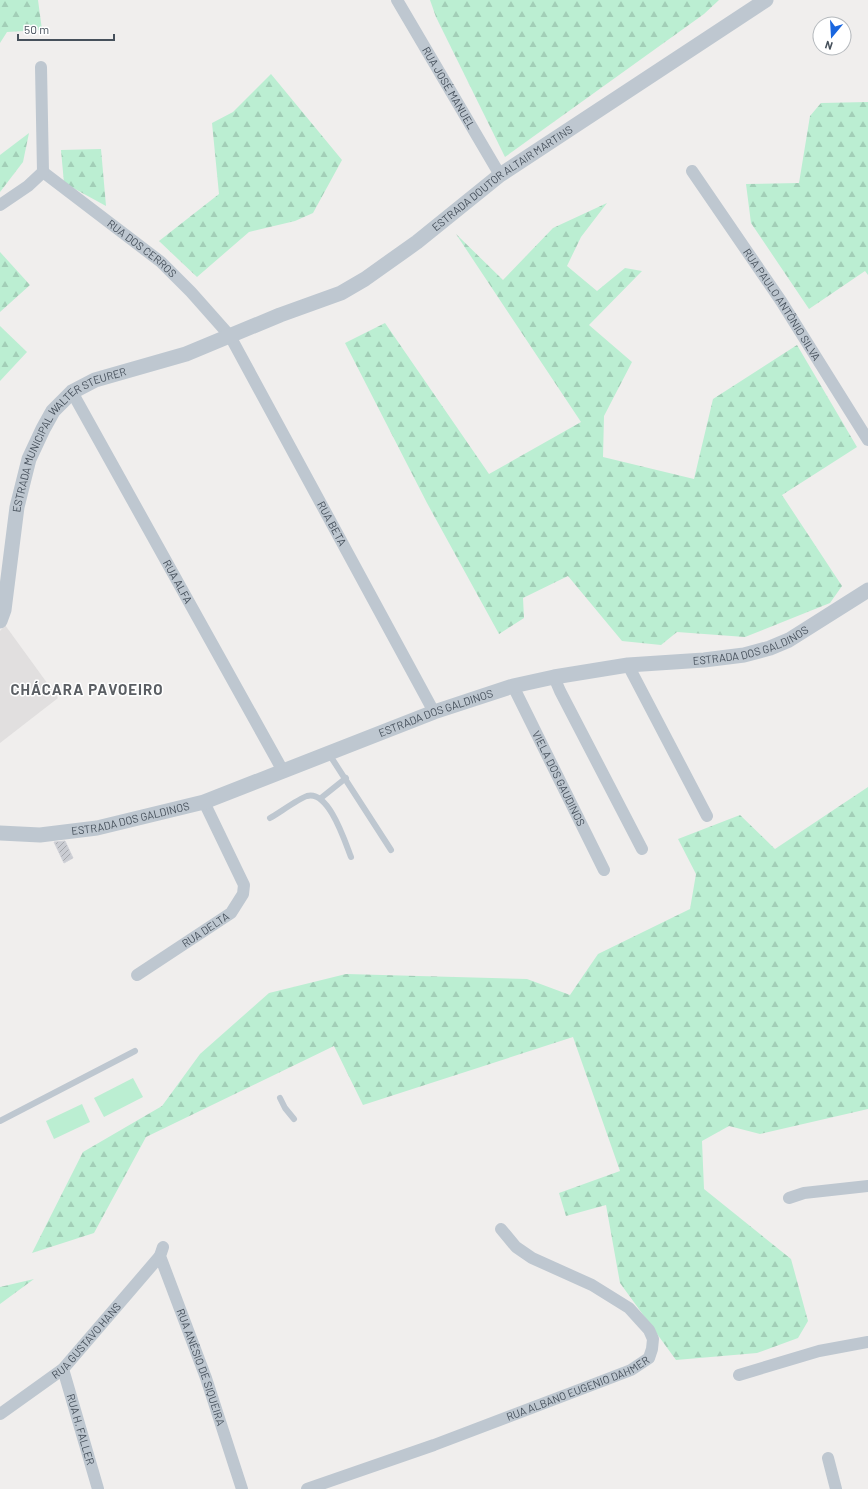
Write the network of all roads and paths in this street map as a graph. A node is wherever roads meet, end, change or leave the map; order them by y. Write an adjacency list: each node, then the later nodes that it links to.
1 (397, 0): 6 (street, RUA JOSÉ MANUEL)
2 (766, 0): 6 (street, ESTRADA DOUTOR ALTAIR MARTINS)
3 (42, 67): 5 (street)
4 (692, 171): 10 (street, RUA PAULO ANTÔNIO SILVA)
5 (43, 172): 7 (street); 8 (street, RUA DOS CERROS)
6 (500, 175): 8 (street, ESTRADA DOUTOR ALTAIR MARTINS)
7 (0, 205)
8 (230, 336): 9 (street, ESTRADA MUNICIPAL WALTER STEURER); 16 (street, RUA BETA)
9 (72, 392): 12 (street, ESTRADA MUNICIPAL WALTER STEURER); 18 (street, RUA ALFA)
10 (868, 440)
11 (868, 590): 13 (street, ESTRADA DOS GALDINOS)
12 (0, 621)
13 (628, 665): 14 (street, ESTRADA DOS GALDINOS); 22 (street)
14 (554, 677): 15 (street, ESTRADA DOS GALDINOS); 25 (street)
15 (513, 686): 16 (street, ESTRADA DOS GALDINOS); 28 (street, VIELA DOS GAUDINOS)
16 (434, 712): 17 (street, ESTRADA DOS GALDINOS)
17 (328, 752): 18 (street, ESTRADA DOS GALDINOS); 19 (lane)
18 (283, 771): 21 (street, ESTRADA DOS GALDINOS)
19 (346, 778): 20 (lane); 26 (lane)
20 (321, 798): 23 (lane); 27 (lane)
21 (204, 802): 24 (street, ESTRADA DOS GALDINOS); 29 (street, RUA DELTA)
22 (706, 816)
23 (270, 818)
24 (0, 833)
25 (642, 848)
26 (391, 850)
27 (351, 857)
28 (604, 870)
29 (137, 975)
30 (134, 1051): 33 (lane)
31 (280, 1098): 32 (lane)
32 (294, 1119)
33 (0, 1120)
34 (868, 1186): 35 (street)
35 (789, 1198)
36 (501, 1229): 45 (street, RUA ALBANO EUGENIO DAHMER)
37 (162, 1251): 39 (street, RUA GUSTAVO HANS); 44 (street, RUA ANÉSIO DE SIQUEIRA)
38 (868, 1342): 40 (street)
39 (63, 1369): 41 (street, RUA GUSTAVO HANS); 43 (street, RUA H. FALLER)
40 (739, 1375)
41 (0, 1414)
42 (828, 1458): 46 (street)
43 (98, 1489)
44 (242, 1489)
45 (307, 1489)
46 (836, 1489)

